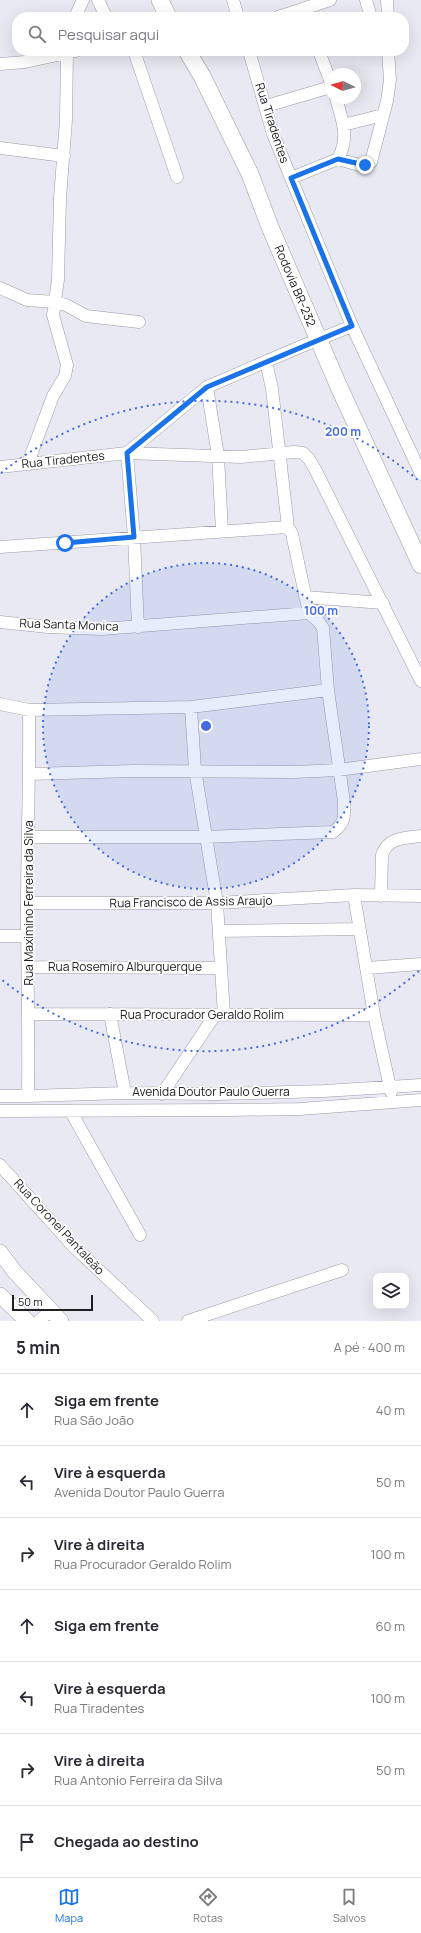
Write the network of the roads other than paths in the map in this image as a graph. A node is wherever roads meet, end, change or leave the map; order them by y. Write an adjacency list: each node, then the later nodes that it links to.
1 (83, 0): 7 (street)
2 (98, 0): 8 (street)
3 (232, 0): 9 (street)
4 (330, 0): 10 (street)
5 (366, 0): 11 (street)
6 (387, 0): 12 (street)
7 (77, 12)
8 (104, 12)
9 (236, 12)
10 (306, 12)
11 (370, 12)
12 (388, 12)
13 (52, 56): 20 (street)
14 (70, 56): 28 (street)
15 (136, 56): 30 (street)
16 (190, 56): 36 (highway, Rodovia BR-232)
17 (251, 56): 24 (street, Rua Tiradentes)
18 (321, 56): 21 (street)
19 (387, 56): 25 (street)
20 (0, 64)
21 (325, 68)
22 (325, 89): 24 (street)
23 (338, 104): 26 (street)
24 (266, 106): 31 (street, Rua Tiradentes)
25 (383, 115): 26 (street); 29 (street)
26 (343, 125): 29 (street)
27 (0, 148): 28 (street)
28 (64, 156): 33 (street)
29 (338, 159): 31 (street)
30 (177, 177)
31 (291, 178): 35 (street, Rua Tiradentes)
32 (0, 288): 33 (street)
33 (55, 302): 34 (street); 42 (street)
34 (139, 322)
35 (352, 326): 36 (street); 44 (street, Rua Tiradentes)
36 (318, 340): 37 (street); 49 (highway, Rodovia BR-232)
37 (266, 361): 38 (street); 40 (street)
38 (207, 387): 39 (street); 41 (street)
39 (127, 453): 41 (street, Rua Tiradentes); 42 (street, Rua Tiradentes); 47 (street)
40 (280, 455): 41 (street, Rua Tiradentes); 45 (street); 51 (street, Rua Tiradentes)
41 (218, 456): 46 (street)
42 (28, 463): 43 (street, Rua Tiradentes)
43 (0, 467)
44 (421, 474)
45 (288, 527): 46 (street); 50 (street)
46 (222, 531): 47 (street)
47 (134, 537): 48 (street); 54 (street)
48 (0, 547)
49 (421, 565)
50 (305, 597): 51 (street); 52 (street)
51 (383, 603): 55 (street, Rua Tiradentes)
52 (309, 613): 54 (street, Rua Santa Monica); 56 (street)
53 (0, 622): 54 (street, Rua Santa Monica)
54 (138, 627)
55 (421, 681)
56 (328, 690): 58 (street); 62 (street)
57 (0, 704): 59 (street)
58 (191, 707): 59 (street); 61 (street)
59 (29, 710): 63 (street, Rua Maximino Ferreira da Silva)
60 (421, 759): 62 (street)
61 (196, 770): 62 (street); 63 (street); 66 (street)
62 (338, 770): 66 (street)
63 (30, 774): 65 (street, Rua Maximino Ferreira da Silva)
64 (421, 836): 68 (street)
65 (28, 837): 66 (street); 70 (street, Rua Maximino Ferreira da Silva)
66 (205, 837): 71 (street)
67 (354, 895): 68 (street, Rua Francisco de Assis Araujo); 71 (street, Rua Francisco de Assis Araujo); 72 (street)
68 (381, 896): 69 (street, Rua Francisco de Assis Araujo)
69 (421, 896)
70 (27, 903): 71 (street, Rua Francisco de Assis Araujo); 75 (street, Rua Maximino Ferreira da Silva)
71 (217, 903): 73 (street)
72 (359, 929): 73 (street); 79 (street)
73 (219, 931): 78 (street)
74 (0, 936): 75 (street)
75 (27, 936): 77 (street, Rua Maximino Ferreira da Silva)
76 (421, 964): 79 (street)
77 (28, 967): 78 (street, Rua Rosemiro Alburquerque); 80 (street, Rua Maximino Ferreira da Silva)
78 (221, 968): 82 (street)
79 (367, 968): 83 (street)
80 (29, 1014): 81 (street, Rua Procurador Geraldo Rolim); 90 (street, Rua Maximino Ferreira da Silva)
81 (110, 1014): 82 (street, Rua Procurador Geraldo Rolim); 86 (street)
82 (220, 1015): 83 (street, Rua Procurador Geraldo Rolim); 88 (street)
83 (374, 1015): 85 (street)
84 (421, 1085): 85 (street, Avenida Doutor Paulo Guerra)
85 (390, 1086): 87 (street, Avenida Doutor Paulo Guerra); 92 (street)
86 (125, 1093): 88 (street, Avenida Doutor Paulo Guerra); 90 (street, Avenida Doutor Paulo Guerra)
87 (268, 1093): 88 (street, Avenida Doutor Paulo Guerra); 93 (street)
88 (162, 1094)
89 (0, 1096): 90 (street, Avenida Doutor Paulo Guerra)
90 (28, 1096)
91 (421, 1100): 92 (street, Avenida Doutor Paulo Guerra)
92 (393, 1102): 93 (street, Avenida Doutor Paulo Guerra)
93 (268, 1109): 95 (street, Avenida Doutor Paulo Guerra)
94 (0, 1111): 95 (street, Avenida Doutor Paulo Guerra)
95 (71, 1112): 97 (street)
96 (0, 1165): 102 (street, Rua Coronel Pantaleão)
97 (140, 1236)
98 (0, 1252): 101 (main road)
99 (342, 1270): 104 (street)
100 (0, 1295): 103 (main road)
101 (50, 1318)
102 (150, 1320)
103 (27, 1321)
104 (188, 1321)

